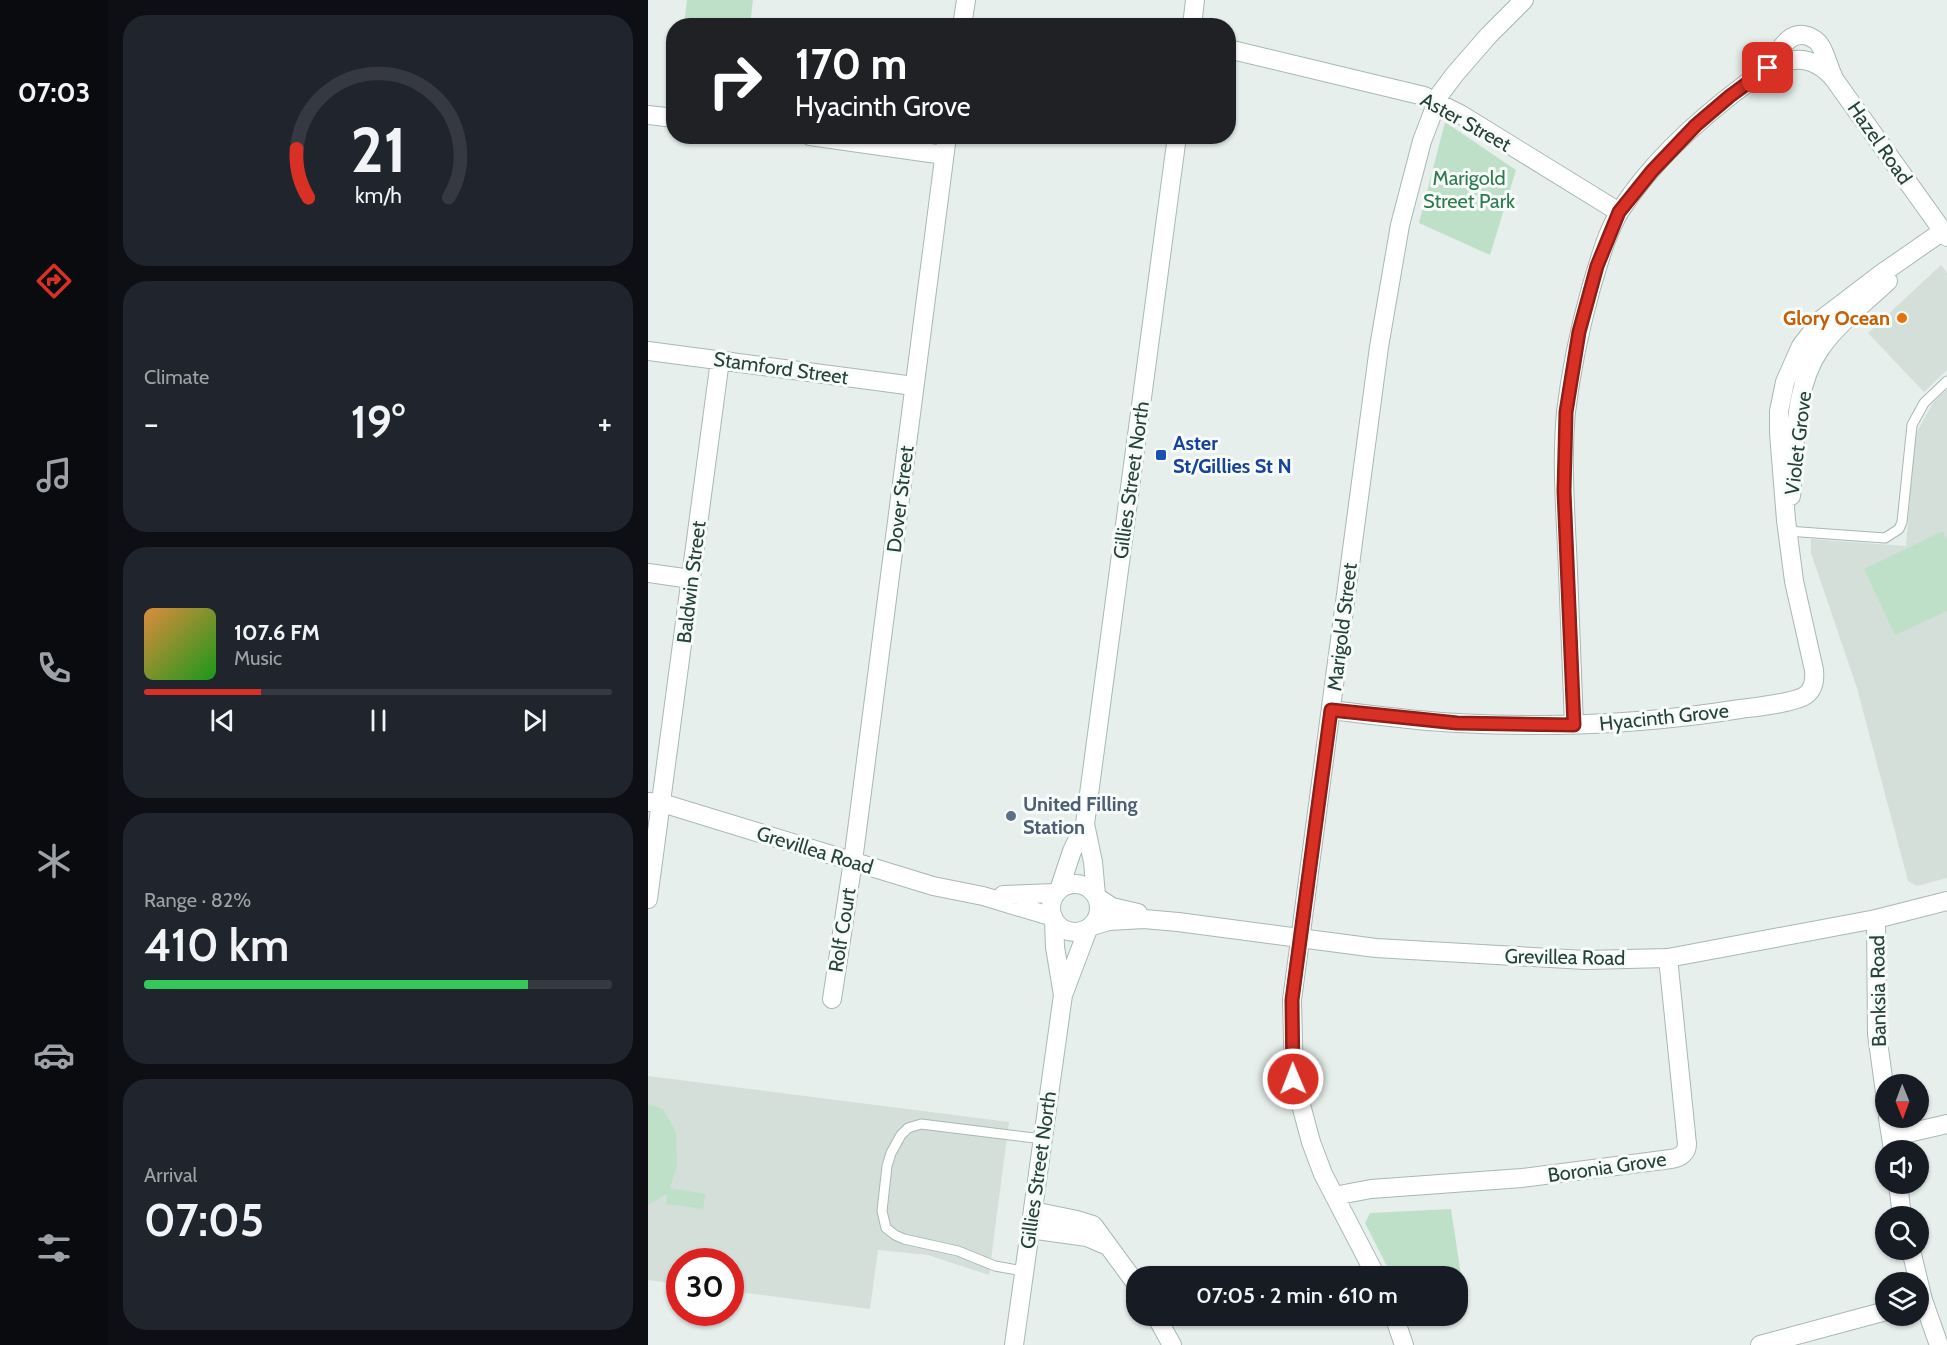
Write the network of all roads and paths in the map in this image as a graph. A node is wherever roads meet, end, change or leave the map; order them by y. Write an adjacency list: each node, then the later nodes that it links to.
1 (966, 0): 4 (street)
2 (1195, 0): 5 (street)
3 (1524, 0): 9 (street, Marigold Street)
4 (963, 18)
5 (1193, 18)
6 (1236, 51): 9 (street, Aster Street)
7 (1764, 70): 8 (street, Hazel Road); 8 (street); 16 (street)
8 (1834, 79): 17 (street, Hazel Road)
9 (1436, 102): 16 (street, Aster Street); 26 (street, Marigold Street)
10 (648, 115): 11 (street)
11 (666, 117)
12 (866, 144): 15 (street)
13 (946, 144): 15 (street, Dover Street)
14 (1176, 144): 29 (street, Gillies Street North)
15 (944, 155): 21 (street, Dover Street)
16 (1619, 212): 27 (street)
17 (1946, 232): 22 (street, Violet Grove)
18 (648, 351): 19 (street, Stamford Street)
19 (720, 360): 21 (street, Stamford Street); 24 (street, Baldwin Street)
20 (1947, 381): 22 (lane)
21 (914, 386): 30 (street, Dover Street)
22 (1787, 531): 25 (street, Violet Grove)
23 (648, 573): 24 (street)
24 (691, 579): 28 (street, Baldwin Street)
25 (1812, 688): 27 (street, Hyacinth Grove)
26 (1331, 710): 27 (street, Hyacinth Grove); 40 (street, Marigold Street)
27 (1574, 725)
28 (655, 802): 30 (street, Grevillea Road); 34 (street, Baldwin Street)
29 (1085, 824): 31 (street, Gillies Street North); 33 (street, Gillies Street North)
30 (853, 861): 32 (street, Grevillea Road); 43 (street, Rolf Court)
31 (1057, 891): 32 (street, Grevillea Road); 33 (street); 36 (street, Gillies Street North)
32 (983, 896): 36 (street, Grevillea Road)
33 (1097, 896): 38 (street, Grevillea Road); 39 (street, Gillies Street North)
34 (648, 898)
35 (1947, 901): 37 (street, Grevillea Road)
36 (1054, 919): 39 (street); 42 (street, Gillies Street North)
37 (1876, 919): 41 (street, Grevillea Road); 44 (street, Banksia Road)
38 (1178, 922): 39 (street, Grevillea Road); 40 (street, Grevillea Road)
39 (1090, 927): 42 (street, Gillies Street North)
40 (1299, 937): 41 (street, Grevillea Road); 48 (street, Marigold Street)
41 (1668, 958): 48 (street, Boronia Grove)
42 (1063, 995): 46 (street, Gillies Street North)
43 (832, 999)
44 (1882, 1074)
45 (1947, 1124): 47 (street)
46 (1042, 1139): 49 (street, Gillies Street North); 54 (lane)
47 (1903, 1140)
48 (1334, 1196): 52 (street, Marigold Street)
49 (1033, 1211): 50 (street, Gillies Street North); 51 (street)
50 (1030, 1229): 51 (street); 54 (street, Gillies Street North)
51 (1112, 1249): 53 (street)
52 (1371, 1266)
53 (1126, 1269)
54 (1023, 1271): 59 (street, Gillies Street North)
55 (1875, 1314): 62 (street)
56 (1929, 1321): 63 (street)
57 (1162, 1326): 60 (street)
58 (1397, 1326): 61 (street)
59 (1014, 1345)
60 (1172, 1345)
61 (1404, 1345)
62 (1760, 1345)
63 (1939, 1345)

